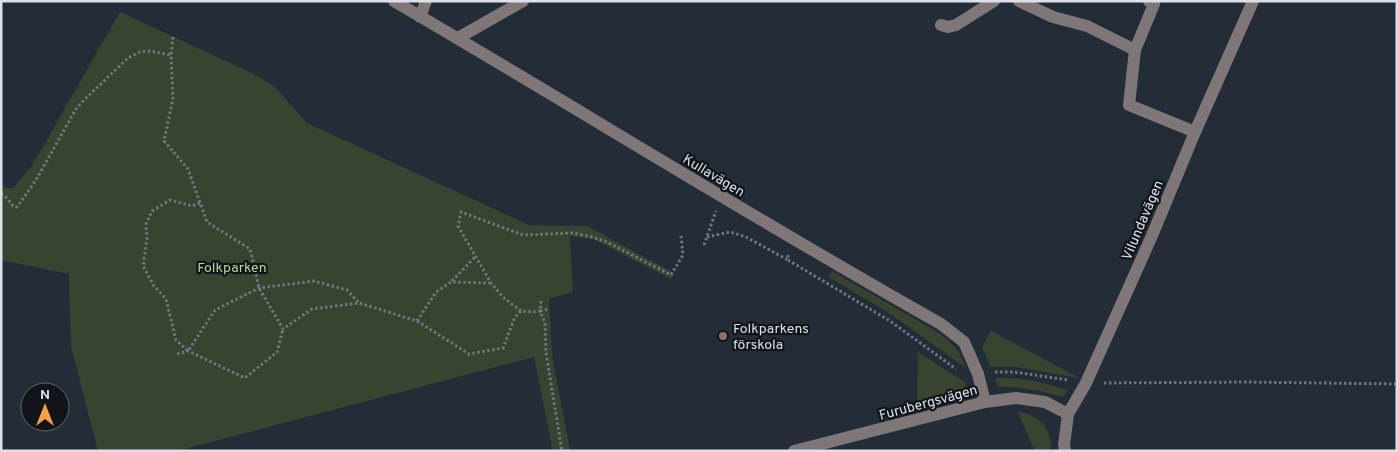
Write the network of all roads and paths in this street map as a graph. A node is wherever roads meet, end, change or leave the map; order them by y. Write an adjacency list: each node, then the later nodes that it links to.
1 (394, 1): 8 (street, Kullavägen)
2 (426, 1): 8 (street)
3 (523, 1): 11 (street)
4 (994, 1): 9 (street)
5 (1019, 1): 12 (street)
6 (1149, 1): 12 (street)
7 (1253, 1): 14 (street, Vilundavägen)
8 (420, 17): 11 (street, Kullavägen)
9 (941, 25)
10 (173, 37): 13 (path)
11 (458, 38): 37 (street, Kullavägen)
12 (1135, 50): 14 (street)
13 (171, 55): 15 (path); 16 (path)
14 (1196, 132): 35 (street, Vilundavägen)
15 (1, 194)
16 (200, 203): 25 (path); 33 (path)
17 (717, 208): 19 (path)
18 (681, 236): 21 (path)
19 (707, 237): 20 (path); 22 (path)
20 (704, 245)
21 (475, 257): 23 (path); 24 (path)
22 (788, 260)
23 (451, 282): 24 (path); 31 (path)
24 (490, 283): 29 (path)
25 (259, 288): 27 (path); 32 (path); 33 (path)
26 (541, 300): 30 (path)
27 (359, 303): 31 (path); 32 (path)
28 (549, 309): 30 (path)
29 (521, 311): 30 (path); 31 (path)
30 (540, 311): 39 (path)
31 (417, 321)
32 (282, 329): 33 (path)
33 (188, 351): 34 (path)
34 (177, 354)
35 (1086, 383): 36 (path); 38 (street, Vilundavägen)
36 (1397, 384)
37 (986, 402): 38 (street, Furubergsvägen); 40 (street, Furubergsvägen)
38 (1068, 414): 41 (street, Vilundavägen)
39 (562, 451)
40 (794, 451)
41 (1065, 451)

